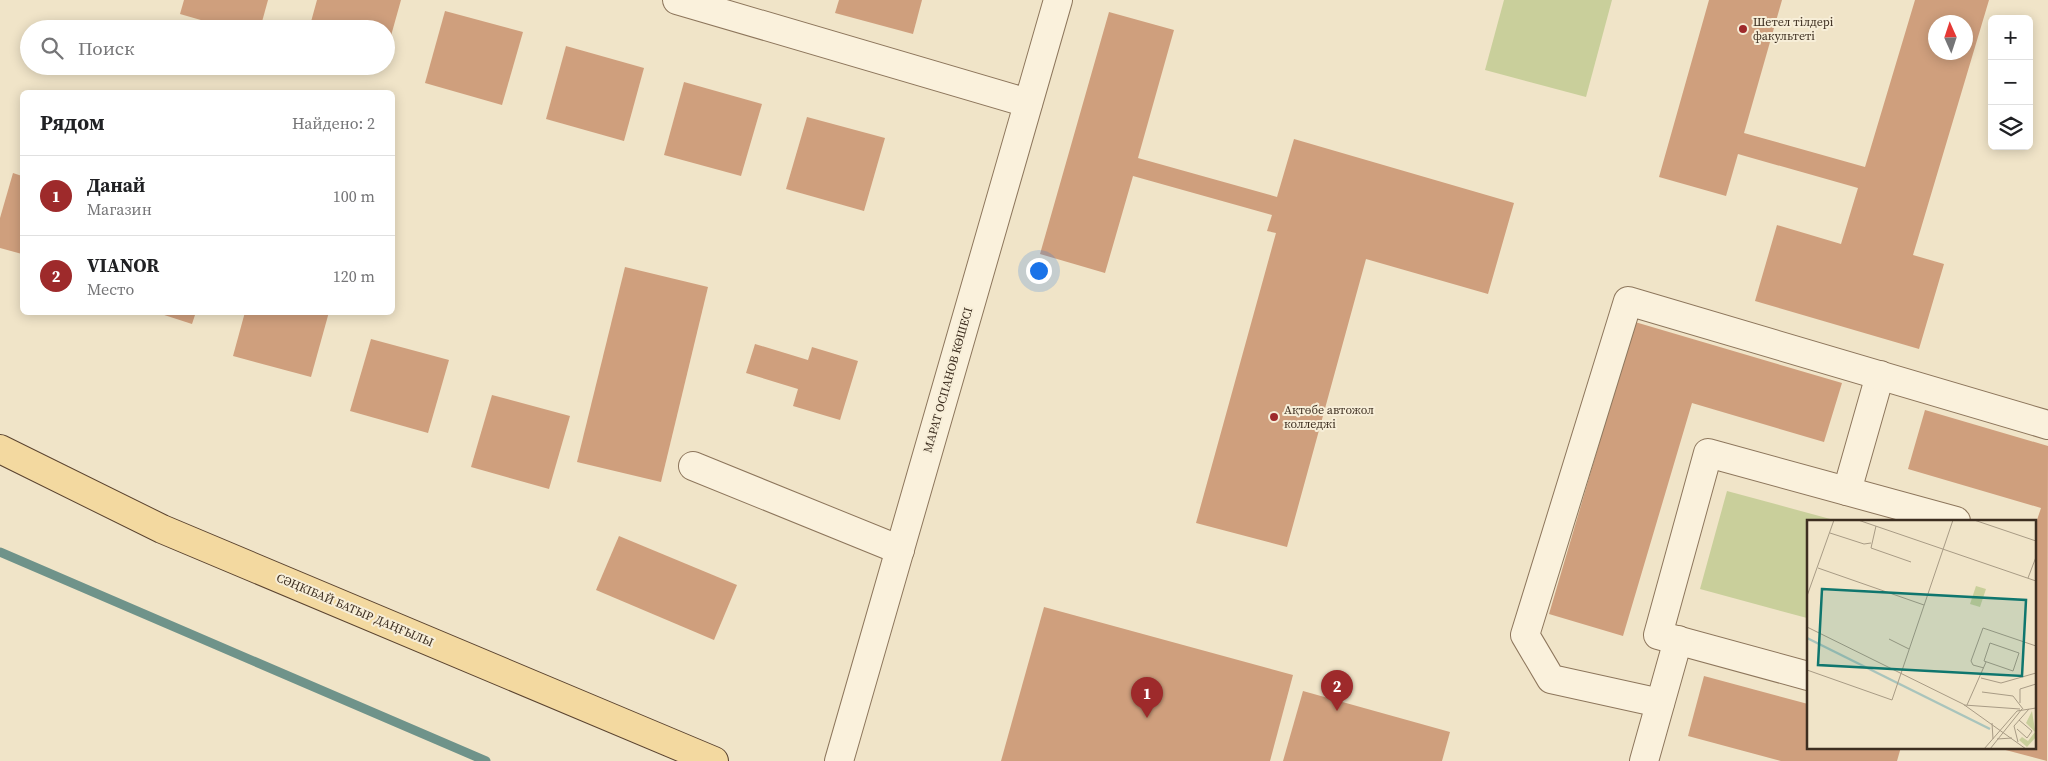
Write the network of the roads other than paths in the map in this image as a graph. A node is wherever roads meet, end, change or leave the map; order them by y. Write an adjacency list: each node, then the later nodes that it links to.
1 (676, 0): 3 (street)
2 (1058, 0): 3 (street, МАРАТ ОСПАНОВ КӨШЕСІ)
3 (1028, 103): 10 (street, МАРАТ ОСПАНОВ КӨШЕСІ)
4 (1880, 375): 5 (street); 8 (street); 13 (street)
5 (2048, 425)
6 (0, 449): 14 (main road, СӘҢКІБАЙ БАТЫР ДАҢҒЫЛЫ)
7 (693, 466): 10 (street)
8 (1847, 491): 9 (street); 11 (street)
9 (1952, 520)
10 (900, 550): 15 (street, МАРАТ ОСПАНОВ КӨШЕСІ)
11 (1678, 640): 12 (street); 13 (street)
12 (1807, 676)
13 (1660, 704): 16 (street)
14 (714, 761)
15 (839, 761)
16 (1644, 761)

